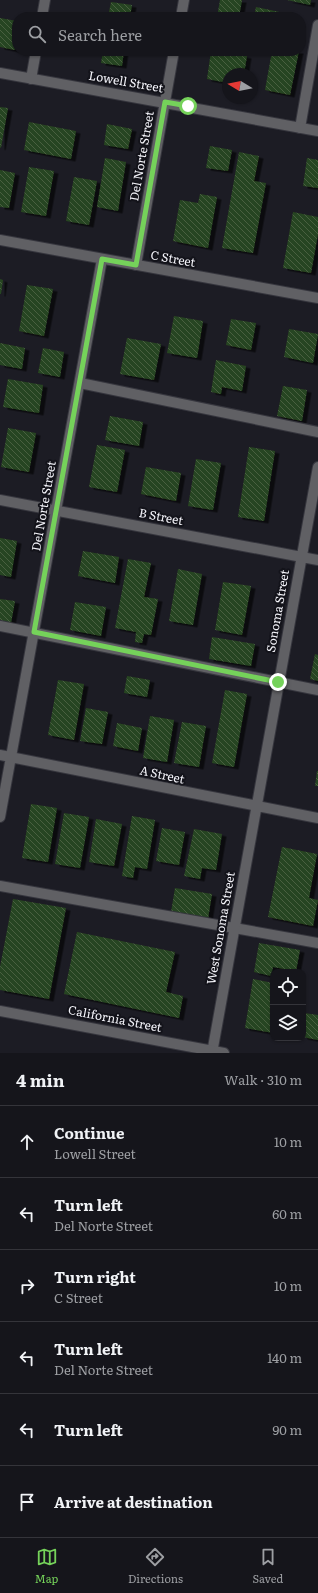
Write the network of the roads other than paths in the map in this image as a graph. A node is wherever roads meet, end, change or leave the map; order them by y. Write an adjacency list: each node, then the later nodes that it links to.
1 (45, 0): 3 (street)
2 (184, 0): 4 (street)
3 (43, 12)
4 (182, 12)
5 (318, 25): 11 (street)
6 (35, 56): 9 (street)
7 (173, 56): 10 (street, Del Norte Street)
8 (0, 73): 9 (street, Lowell Street)
9 (31, 79): 10 (street, Lowell Street)
10 (165, 102): 11 (street, Lowell Street); 15 (street, Del Norte Street)
11 (300, 128): 12 (street, Lowell Street)
12 (318, 131)
13 (0, 240): 14 (street, C Street)
14 (102, 259): 15 (street, C Street); 17 (street, Del Norte Street)
15 (136, 265): 16 (street, C Street)
16 (318, 298)
17 (80, 383): 18 (street); 21 (street, Del Norte Street)
18 (318, 432)
19 (318, 467): 22 (street, Sonoma Street)
20 (0, 500): 21 (street, B Street)
21 (56, 510): 22 (street, B Street); 25 (street, Del Norte Street)
22 (301, 557): 23 (street, B Street); 26 (street, Sonoma Street)
23 (318, 560)
24 (0, 626): 25 (street)
25 (34, 632): 26 (street); 29 (street, Del Norte Street)
26 (278, 682): 27 (street); 30 (street, Sonoma Street)
27 (318, 690)
28 (0, 755): 29 (street, A Street)
29 (11, 757): 30 (street, A Street); 31 (street, Del Norte Street)
30 (257, 807): 32 (street, A Street); 34 (street, West Sonoma Street)
31 (0, 817)
32 (318, 818)
33 (0, 886): 34 (street)
34 (234, 929): 35 (street); 37 (street, West Sonoma Street)
35 (318, 943)
36 (0, 1011): 37 (street, California Street)
37 (212, 1052): 38 (street, California Street)
38 (224, 1053)

